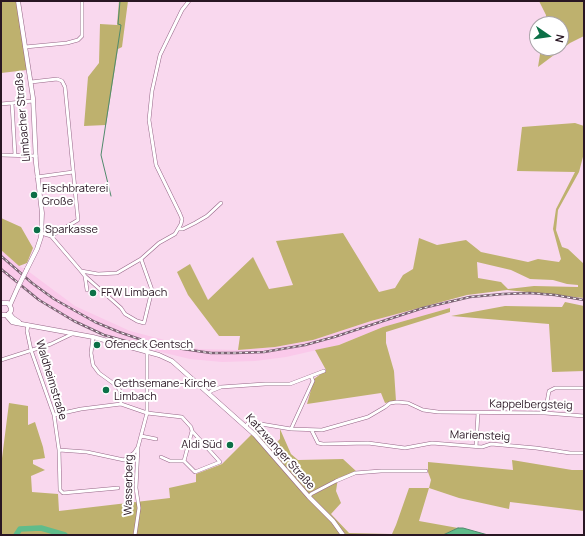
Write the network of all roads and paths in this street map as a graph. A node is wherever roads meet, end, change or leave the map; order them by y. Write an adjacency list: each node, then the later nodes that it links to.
1 (18, 1): 4 (main road, Limbacher Straße)
2 (82, 1): 4 (street)
3 (189, 1): 15 (street)
4 (25, 47): 5 (main road, Limbacher Straße)
5 (31, 82): 6 (main road, Limbacher Straße); 12 (street)
6 (33, 101): 7 (street); 11 (main road, Limbacher Straße)
7 (12, 103): 8 (street); 10 (street)
8 (1, 104)
9 (1, 155): 10 (street)
10 (15, 155): 11 (street)
11 (36, 156): 13 (main road, Limbacher Straße)
12 (73, 172): 13 (street); 17 (street)
13 (37, 177): 16 (main road, Limbacher Straße)
14 (221, 203): 15 (street)
15 (179, 229): 18 (street)
16 (41, 233): 17 (street); 22 (main road, Limbacher Straße, bridge)
17 (51, 236): 19 (street)
18 (141, 259): 19 (street); 20 (street)
19 (81, 271): 20 (street)
20 (85, 276): 21 (street)
21 (87, 290)
22 (15, 294): 23 (main road, Limbacher Straße); 24 (main road, Limbacher Straße)
23 (3, 302): 24 (main road)
24 (10, 305): 25 (main road, Limbacher Straße)
25 (5, 314): 26 (main road, Katzwanger Straße)
26 (28, 325): 27 (main road, Katzwanger Straße); 29 (street, Waldheimstraße)
27 (74, 333): 28 (main road, Katzwanger Straße); 29 (street)
28 (93, 337): 30 (main road, Katzwanger Straße); 36 (street)
29 (32, 350): 31 (street); 40 (street, Waldheimstraße)
30 (147, 352): 35 (main road, Katzwanger Straße); 37 (street, Wasserberg)
31 (1, 360)
32 (324, 371): 33 (street)
33 (311, 376): 35 (street); 43 (street)
34 (584, 388): 39 (street)
35 (209, 394): 42 (main road, Katzwanger Straße)
36 (121, 404): 37 (street); 40 (street)
37 (147, 413): 45 (street); 46 (street, Wasserberg)
38 (478, 413): 39 (street, Kappelbergsteig); 44 (street, Kappelbergsteig); 49 (street, Kappelbergsteig)
39 (545, 413): 41 (street, Kappelbergsteig)
40 (54, 415): 50 (street, Waldheimstraße)
41 (584, 416)
42 (246, 426): 43 (street, Kappelbergsteig); 56 (main road, Katzwanger Straße)
43 (291, 429): 44 (street, Kappelbergsteig)
44 (312, 430): 49 (street, Mariensteig)
45 (192, 431): 53 (street); 53 (street)
46 (141, 436): 47 (street); 48 (street, Wasserberg)
47 (156, 439)
48 (138, 447): 50 (street); 57 (street, Wasserberg)
49 (476, 447): 51 (street, Mariensteig)
50 (59, 450): 55 (street, Waldheimstraße)
51 (584, 453)
52 (161, 458): 53 (street)
53 (184, 462)
54 (426, 471): 56 (street)
55 (118, 488)
56 (309, 497): 58 (main road, Katzwanger Straße)
57 (135, 535)
58 (343, 535)

